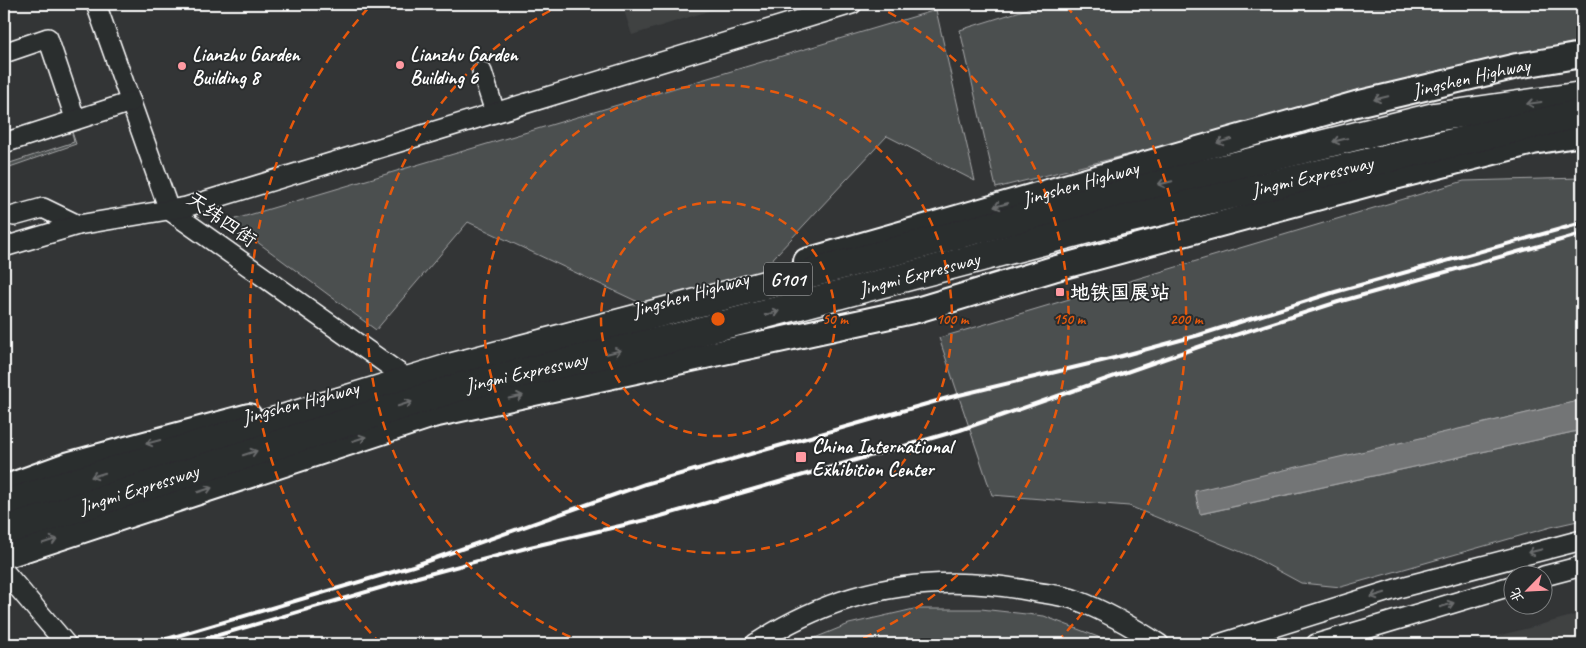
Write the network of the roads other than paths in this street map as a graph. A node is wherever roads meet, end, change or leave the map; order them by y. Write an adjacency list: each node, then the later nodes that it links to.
1 (96, 4): 7 (street, 天纬四街)
2 (852, 4): 8 (street)
3 (4, 53): 10 (street)
4 (1582, 54): 17 (main road, Jingshen Highway / G101, one-way to 17)
5 (482, 72): 8 (street)
6 (1582, 96): 19 (highway, Jingmi Expressway / G101, one-way to 19)
7 (131, 102): 10 (street); 13 (street, 天纬四街)
8 (495, 112): 13 (street)
9 (1582, 113): 20 (highway, Jingmi Expressway / G101, one-way to 9)
10 (75, 118): 12 (street)
11 (1582, 134): 22 (main road, one-way to 11)
12 (4, 143)
13 (169, 210): 15 (street); 17 (street, 天纬四街)
14 (14, 216): 15 (street)
15 (78, 225): 16 (street)
16 (4, 247)
17 (402, 375): 18 (main road, Jingshen Highway / G101, one-way to 18)
18 (4, 488)
19 (4, 504)
20 (4, 531)
21 (1582, 540): 30 (street, one-way to 30)
22 (4, 556)
23 (1582, 566): 25 (street)
24 (4, 571): 27 (street)
25 (1554, 573)
26 (1504, 588): 31 (street, one-way to 26)
27 (66, 644)
28 (755, 644): 29 (street)
29 (1159, 644)
30 (1220, 644)
31 (1316, 644)

